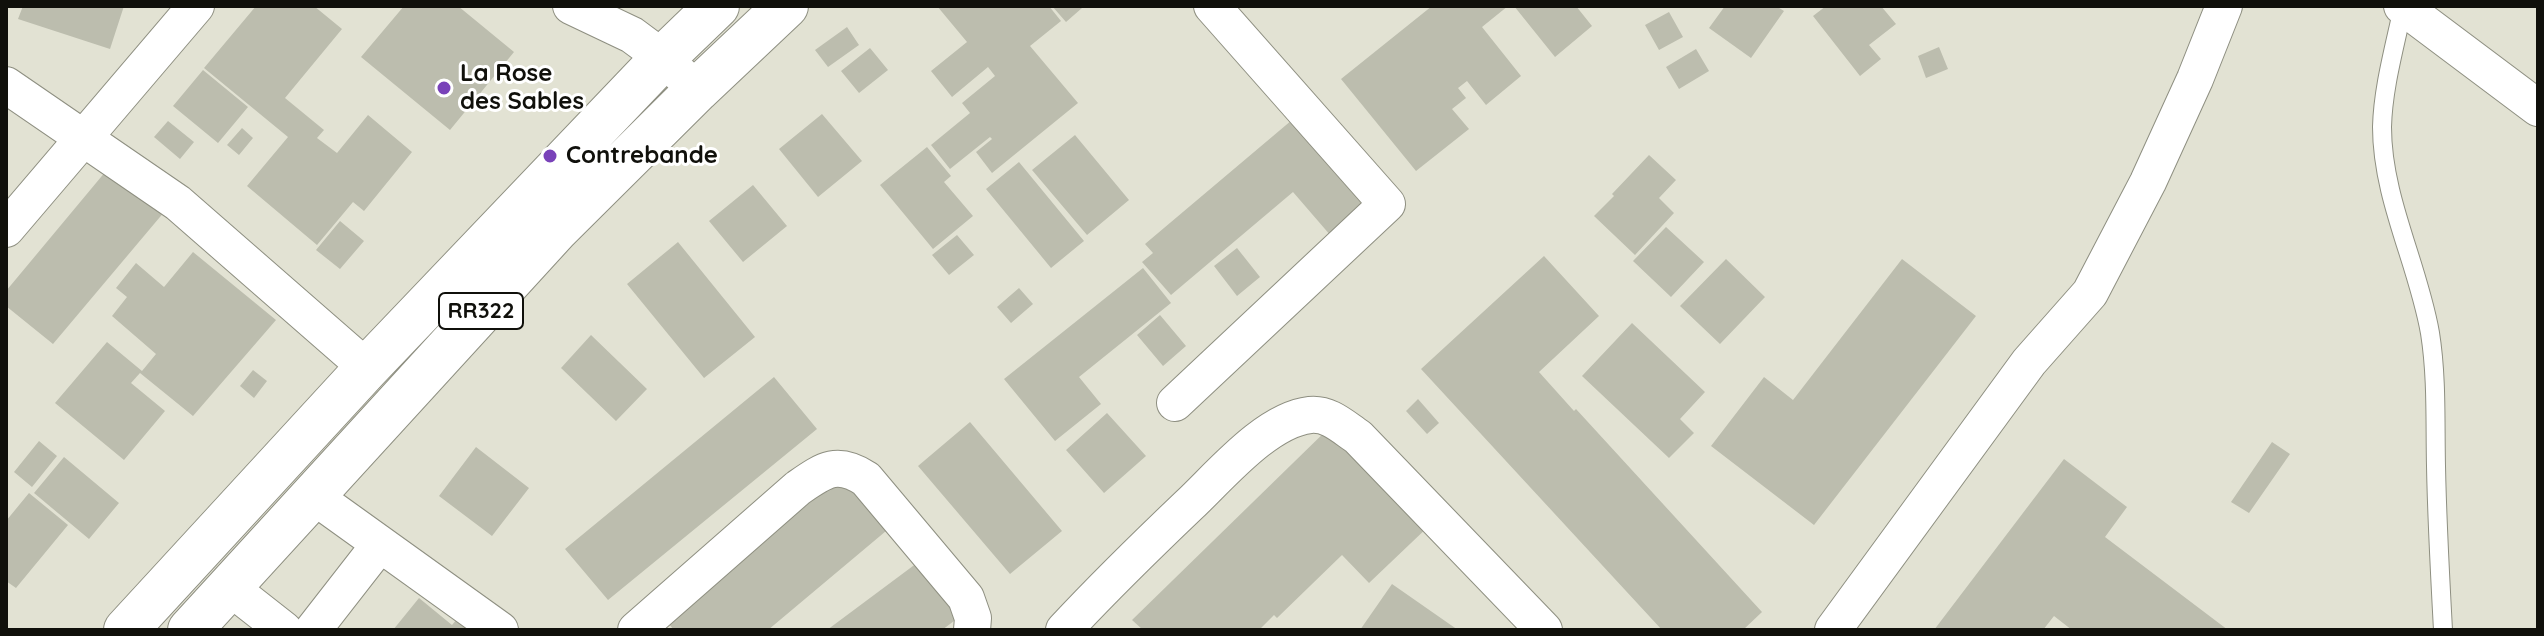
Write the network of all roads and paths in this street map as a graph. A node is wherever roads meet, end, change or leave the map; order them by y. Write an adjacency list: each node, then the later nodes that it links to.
1 (196, 6): 13 (street)
2 (571, 6): 9 (street)
3 (786, 6): 8 (main road, RR322)
4 (1212, 6): 16 (street)
5 (2224, 6): 29 (street)
6 (2402, 7): 12 (street); 30 (lane)
7 (702, 11): 8 (street); 9 (main road, RR322)
8 (736, 54): 11 (main road, RR322)
9 (663, 58): 11 (street); 15 (main road, RR322)
10 (6, 85): 13 (street)
11 (697, 90): 17 (main road, RR322)
12 (2538, 108)
13 (84, 139): 14 (street); 15 (street)
14 (6, 229)
15 (367, 368): 20 (main road, RR322)
16 (1175, 403)
17 (312, 495): 18 (street); 19 (main road, RR322)
18 (380, 544): 23 (street); 24 (street)
19 (228, 586): 21 (main road, RR322); 22 (street)
20 (126, 630)
21 (190, 630)
22 (284, 630)
23 (313, 630)
24 (500, 630)
25 (636, 630): 26 (street)
26 (972, 630)
27 (1064, 630): 28 (street)
28 (1544, 630)
29 (1833, 630)
30 (2443, 630)

